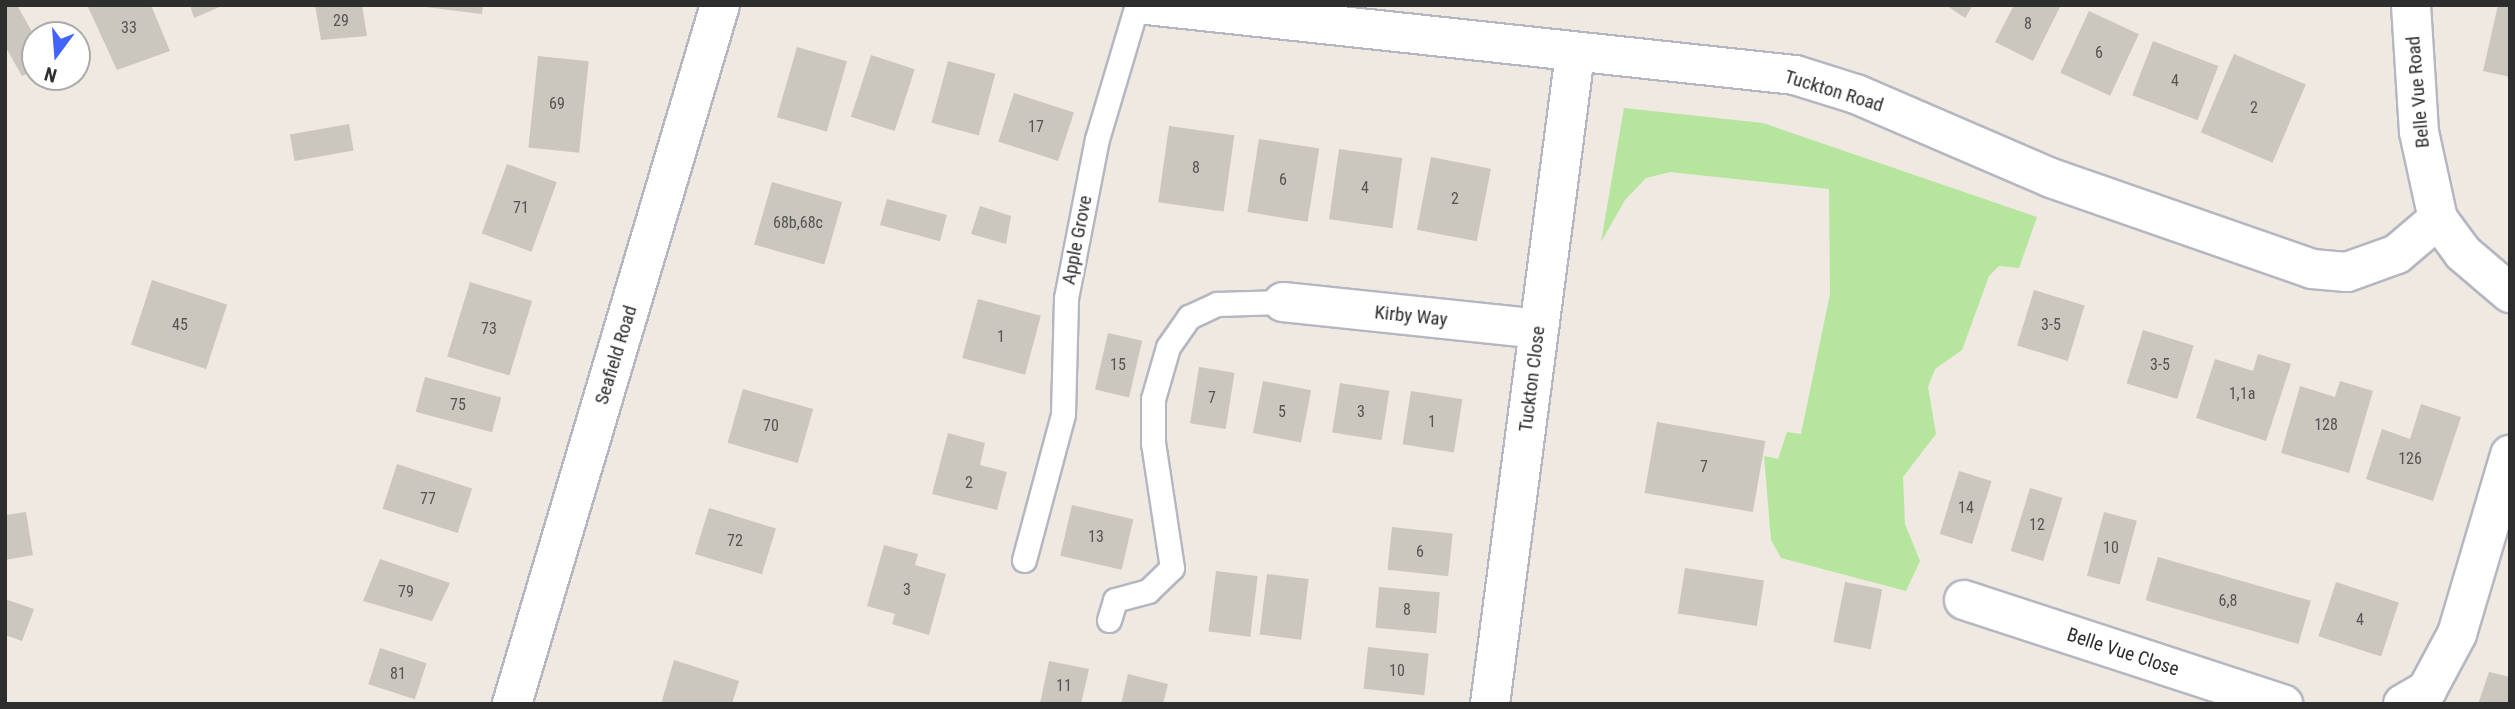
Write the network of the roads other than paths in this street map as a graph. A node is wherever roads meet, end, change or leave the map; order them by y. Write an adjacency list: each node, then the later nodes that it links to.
1 (720, 5): 15 (street, Seafield Road)
2 (1137, 5): 12 (lane, Apple Grove)
3 (1147, 5): 5 (street, Tuckton Road)
4 (2411, 5): 7 (street, Belle Vue Road)
5 (1294, 15): 6 (street, Tuckton Road)
6 (1575, 54): 7 (street, Tuckton Road); 10 (street, Tuckton Close)
7 (2438, 219): 8 (street)
8 (2510, 293)
9 (1283, 302): 10 (street, Kirby Way); 14 (lane)
10 (1538, 329): 16 (street, Tuckton Close)
11 (2510, 455): 18 (street)
12 (1024, 560)
13 (1964, 600): 17 (street, Belle Vue Close)
14 (1110, 620)
15 (512, 704)
16 (1490, 704)
17 (2283, 704)
18 (2403, 704)

